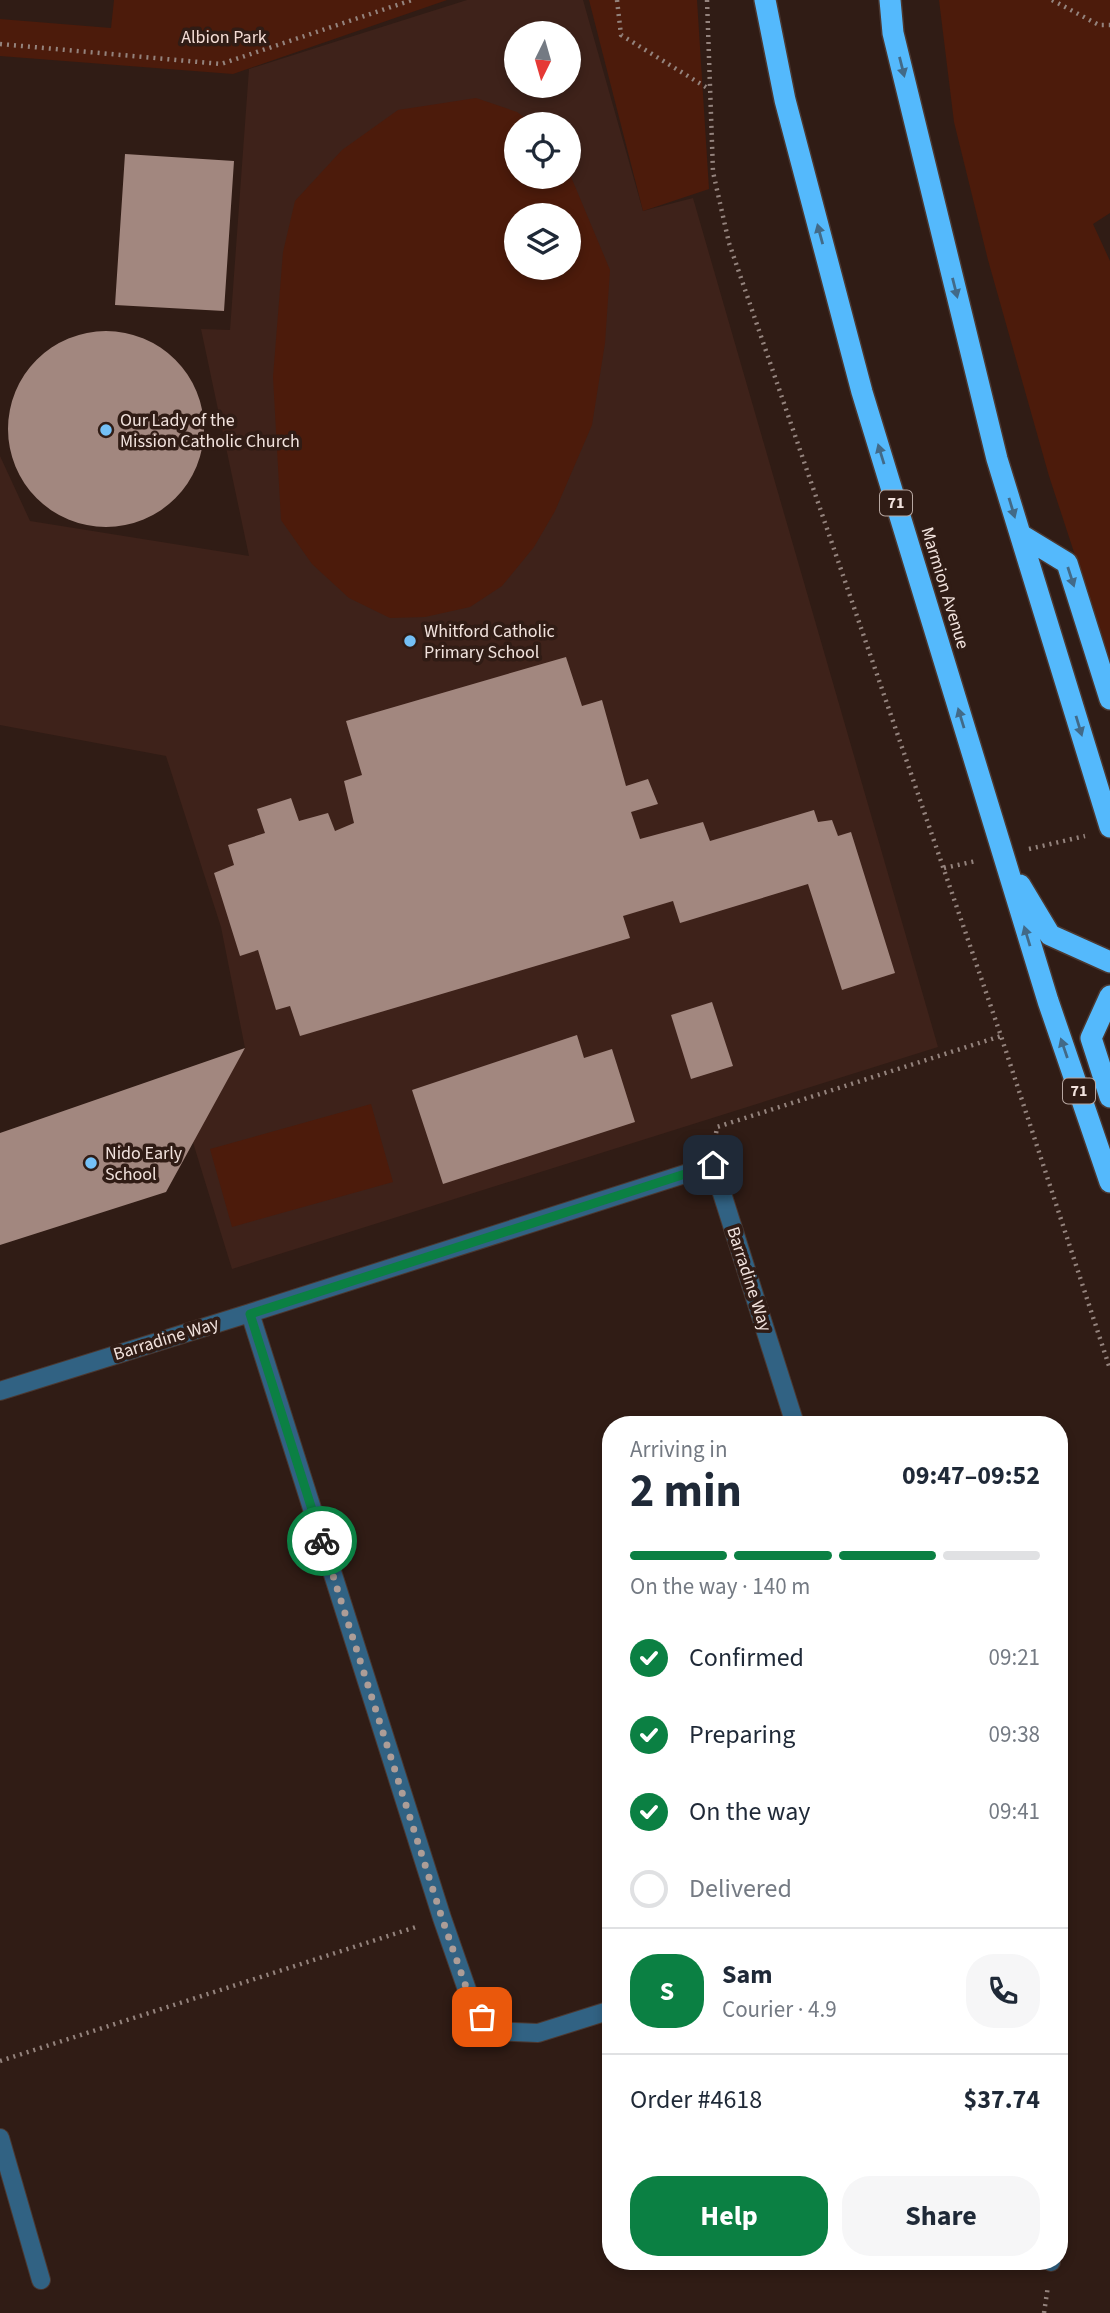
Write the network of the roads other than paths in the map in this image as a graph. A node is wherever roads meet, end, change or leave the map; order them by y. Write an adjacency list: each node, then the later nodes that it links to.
1 (765, 0): 6 (highway, Marmion Avenue / 71, one-way to 1)
2 (890, 0): 3 (highway, one-way to 3)
3 (1021, 535): 4 (highway, one-way to 4); 5 (highway, one-way to 5)
4 (1110, 699)
5 (1110, 827)
6 (1002, 855): 7 (highway); 10 (highway, Marmion Avenue / 71, one-way to 6)
7 (1110, 962)
8 (1110, 996): 9 (highway)
9 (1110, 1097)
10 (1110, 1182)
11 (250, 1314): 12 (street, Barradine Way); 13 (street, Barradine Way); 14 (street)
12 (0, 1391)
13 (792, 1416)
14 (602, 2013)
15 (0, 2137): 16 (street)
16 (41, 2280)

